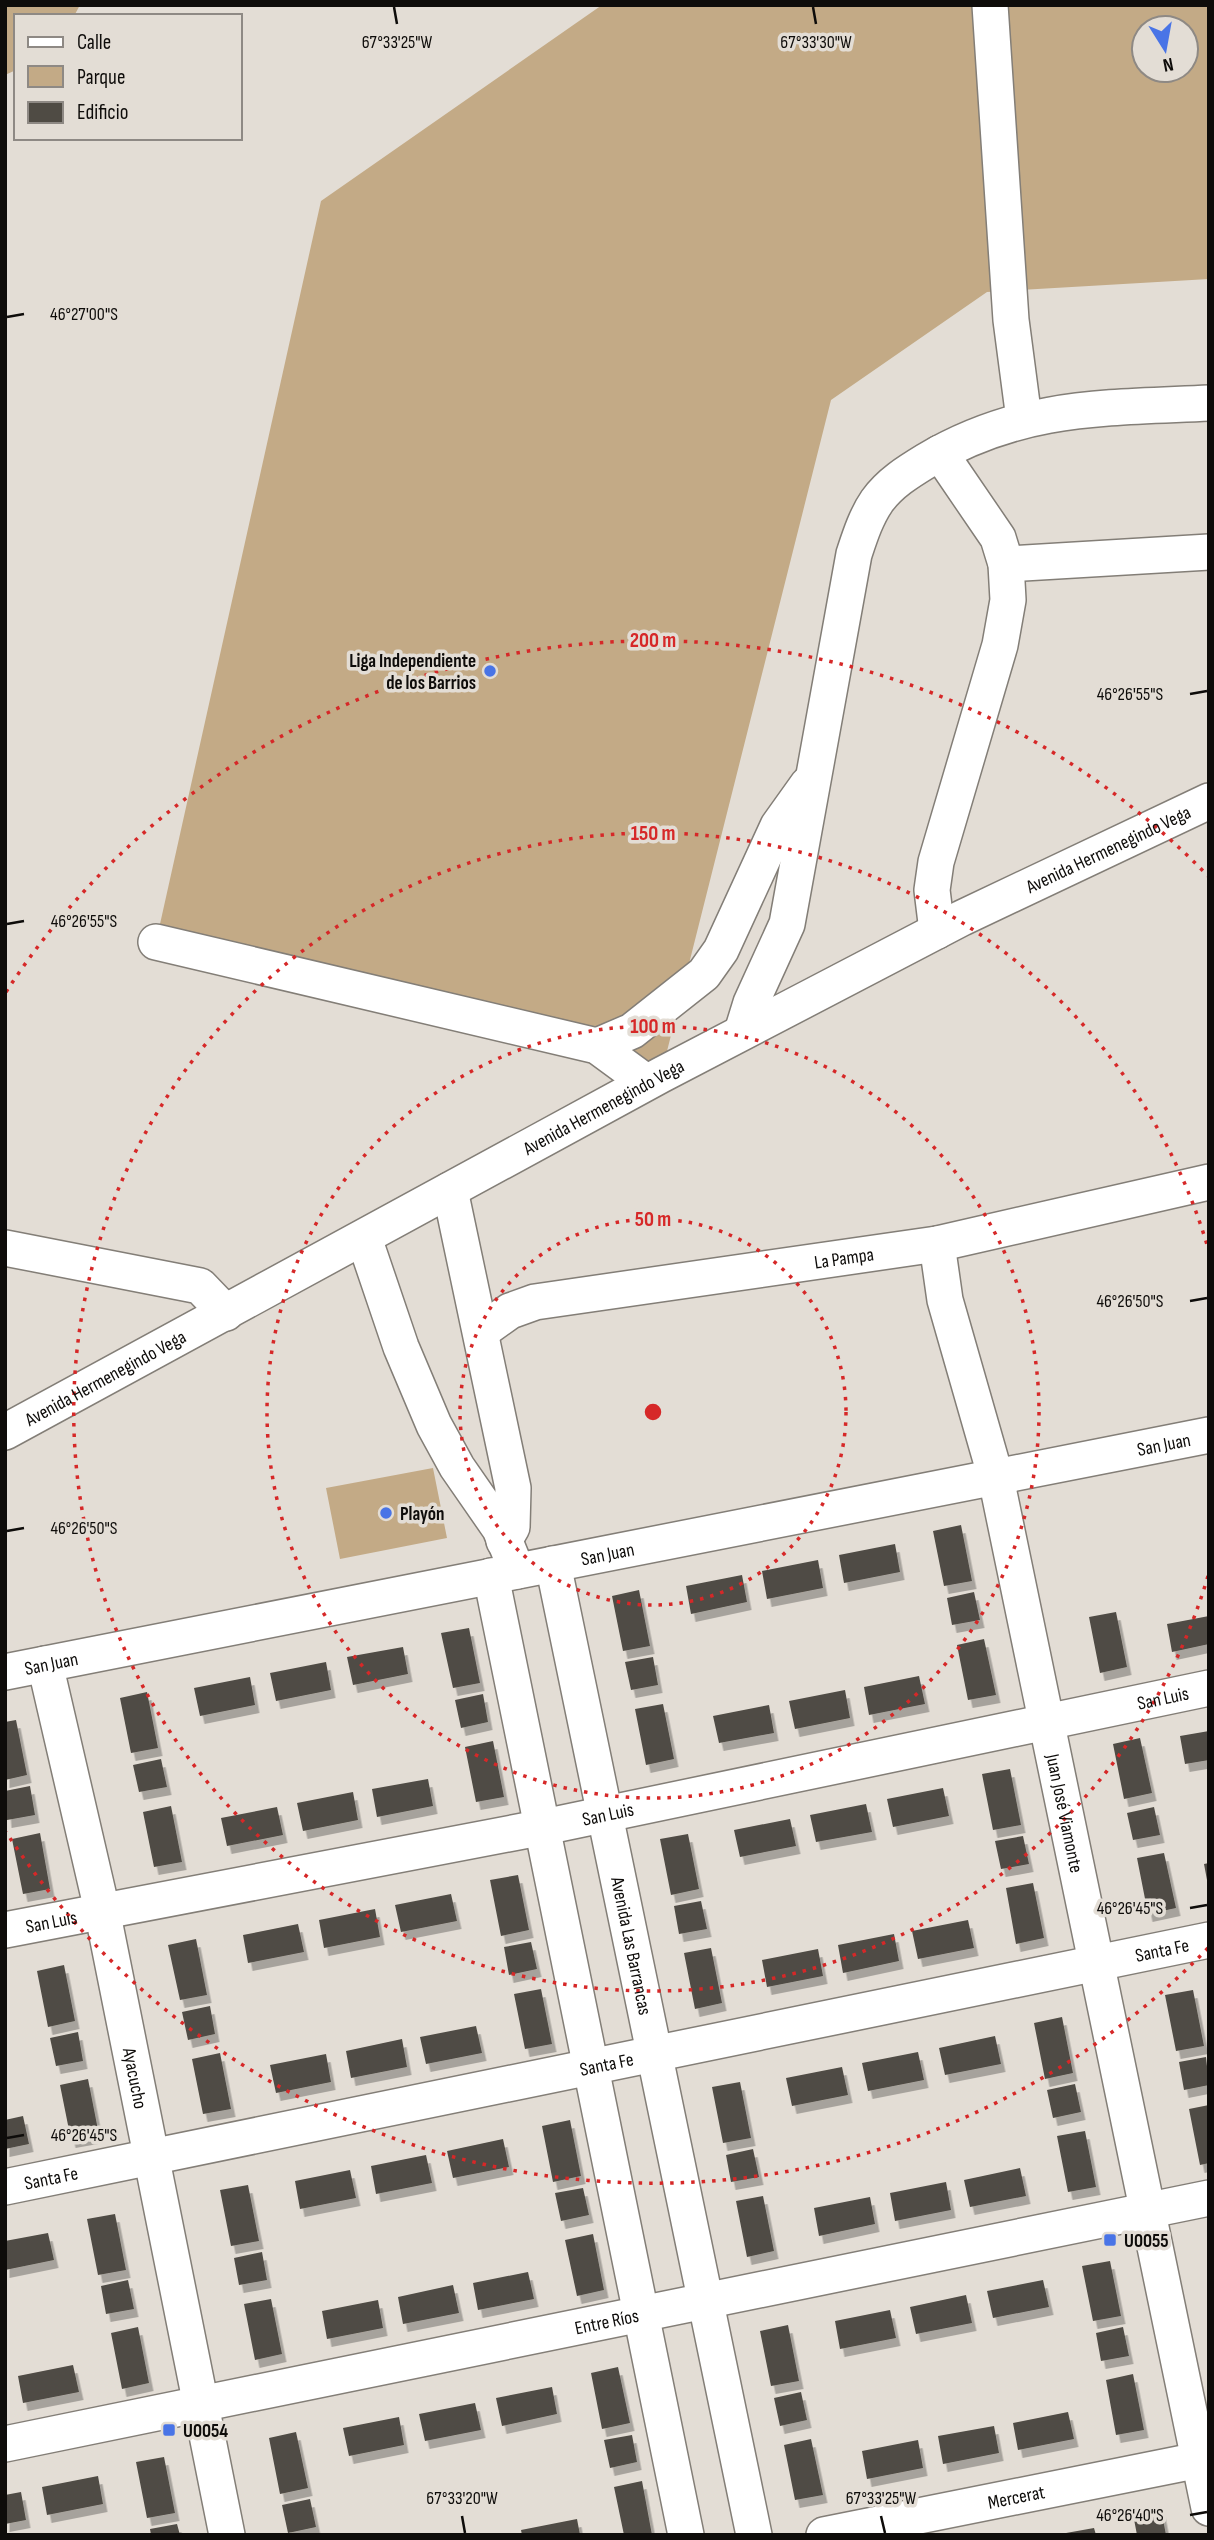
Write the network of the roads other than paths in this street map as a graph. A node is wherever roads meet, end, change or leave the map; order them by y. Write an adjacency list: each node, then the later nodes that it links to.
1 (990, 5): 3 (street)
2 (1209, 403): 3 (street)
3 (1024, 419): 4 (street)
4 (940, 453): 6 (street); 7 (street)
5 (1209, 552): 6 (street)
6 (1006, 564): 9 (street)
7 (814, 775): 11 (street); 12 (street)
8 (1209, 801): 9 (street, Avenida Hermenegindo Vega)
9 (937, 931): 11 (street, Avenida Hermenegindo Vega)
10 (156, 942): 12 (street)
11 (743, 1032): 13 (street, Avenida Hermenegindo Vega)
12 (597, 1046): 13 (street)
13 (646, 1082): 15 (street, Avenida Hermenegindo Vega)
14 (1209, 1182): 17 (street, La Pampa)
15 (450, 1190): 16 (street, Avenida Hermenegindo Vega); 20 (street)
16 (364, 1238): 19 (street, Avenida Hermenegindo Vega); 24 (street)
17 (937, 1244): 20 (street, La Pampa); 23 (street, Juan José Viamonte)
18 (5, 1248): 19 (street)
19 (226, 1313): 21 (street, Avenida Hermenegindo Vega)
20 (482, 1331): 24 (street)
21 (5, 1432)
22 (1209, 1434): 23 (street, San Juan)
23 (996, 1478): 25 (street, San Juan); 29 (street, Juan José Viamonte)
24 (504, 1562): 25 (street, San Juan); 26 (street, San Juan); 31 (street)
25 (553, 1564): 30 (street, Avenida Las Barrancas)
26 (45, 1664): 27 (street, San Juan); 32 (street, Ayacucho)
27 (5, 1672)
28 (1209, 1688): 29 (street, San Luis)
29 (1046, 1722): 30 (street, San Luis); 35 (street, Juan José Viamonte)
30 (604, 1814): 31 (street, San Luis); 36 (street, Avenida Las Barrancas)
31 (544, 1827): 32 (street, San Luis); 37 (street)
32 (102, 1910): 33 (street, San Luis); 38 (street, Ayacucho)
33 (5, 1930)
34 (1209, 1940): 35 (street, Santa Fe)
35 (1097, 1964): 36 (street, Santa Fe); 41 (street, Juan José Viamonte)
36 (654, 2054): 37 (street, Santa Fe); 42 (street, Avenida Las Barrancas)
37 (593, 2068): 38 (street, Santa Fe); 43 (street)
38 (151, 2158): 39 (street, Santa Fe); 44 (street, Ayacucho)
39 (5, 2187)
40 (1209, 2198): 41 (street, Entre Ríos)
41 (1148, 2210): 42 (street, Entre Ríos); 46 (street, Juan José Viamonte)
42 (705, 2301): 43 (street, Entre Ríos); 50 (street, Avenida Las Barrancas)
43 (642, 2314): 44 (street, Entre Ríos); 49 (street)
44 (200, 2404): 45 (street, Entre Ríos); 48 (street, Ayacucho)
45 (5, 2444)
46 (1204, 2459): 47 (street, Juan José Viamonte); 51 (street, Mercerat)
47 (1209, 2508)
48 (227, 2535)
49 (686, 2535)
50 (754, 2535)
51 (824, 2535)

